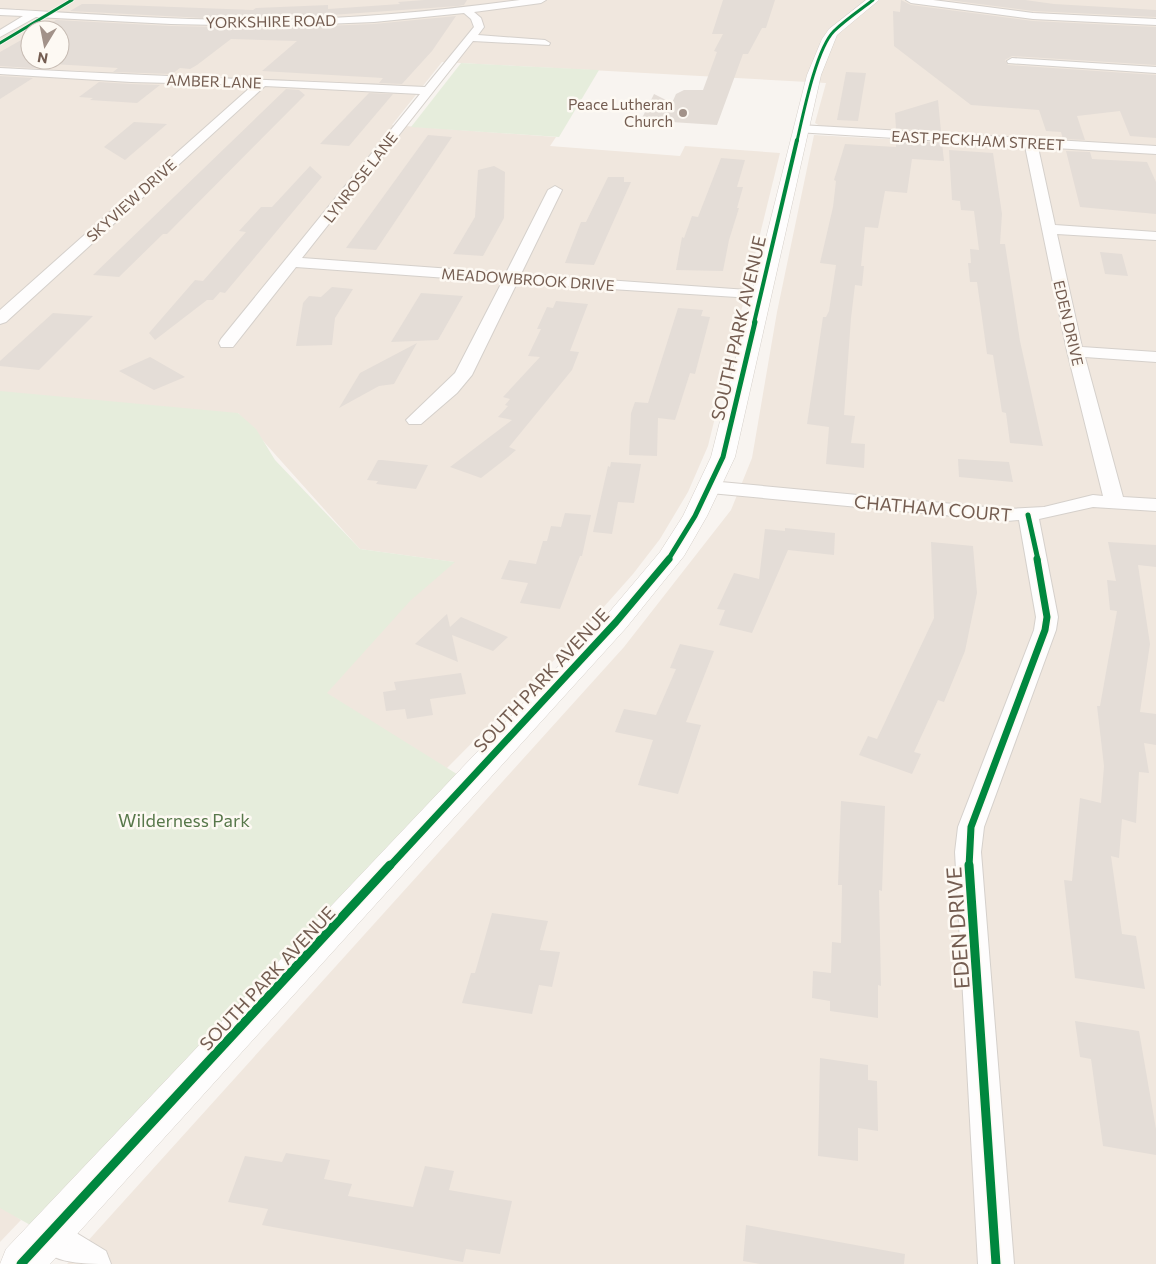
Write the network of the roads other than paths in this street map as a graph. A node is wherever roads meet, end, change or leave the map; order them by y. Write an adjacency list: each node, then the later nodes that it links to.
1 (58, 0): 7 (street)
2 (540, 0): 5 (street, YORKSHIRE ROAD)
3 (873, 0): 17 (main road, SOUTH PARK AVENUE)
4 (911, 0): 8 (street)
5 (466, 10): 7 (street, YORKSHIRE ROAD); 10 (street, LYNROSE LANE)
6 (0, 12): 7 (street, YORKSHIRE ROAD)
7 (34, 14): 9 (street)
8 (1156, 22)
9 (0, 34)
10 (470, 38): 11 (street); 16 (street, LYNROSE LANE)
11 (545, 43)
12 (1012, 61): 13 (street)
13 (1156, 70)
14 (0, 71): 15 (street, AMBER LANE)
15 (263, 82): 16 (street, AMBER LANE); 26 (street, SKYVIEW DRIVE)
16 (429, 91): 23 (street, LYNROSE LANE)
17 (800, 129): 18 (street, EAST PECKHAM STREET); 25 (main road, SOUTH PARK AVENUE)
18 (1031, 143): 19 (street, EAST PECKHAM STREET); 21 (street, EDEN DRIVE)
19 (1156, 150)
20 (555, 190): 24 (street)
21 (1048, 229): 22 (street); 28 (street, EDEN DRIVE)
22 (1156, 236)
23 (293, 262): 24 (street, MEADOWBROOK DRIVE); 27 (street, LYNROSE LANE)
24 (513, 279): 25 (street, MEADOWBROOK DRIVE); 30 (street)
25 (762, 296): 31 (main road, SOUTH PARK AVENUE)
26 (0, 318)
27 (226, 343)
28 (1075, 351): 29 (street); 32 (street, EDEN DRIVE)
29 (1156, 357)
30 (415, 420)
31 (710, 487): 34 (street, CHATHAM COURT); 35 (main road, SOUTH PARK AVENUE)
32 (1114, 501): 33 (street, CHATHAM COURT); 34 (street, CHATHAM COURT)
33 (1156, 505)
34 (1028, 515): 38 (street, EDEN DRIVE)
35 (48, 1235): 36 (main road, SOUTH PARK AVENUE); 37 (street)
36 (21, 1264)
37 (93, 1264)
38 (996, 1264)

